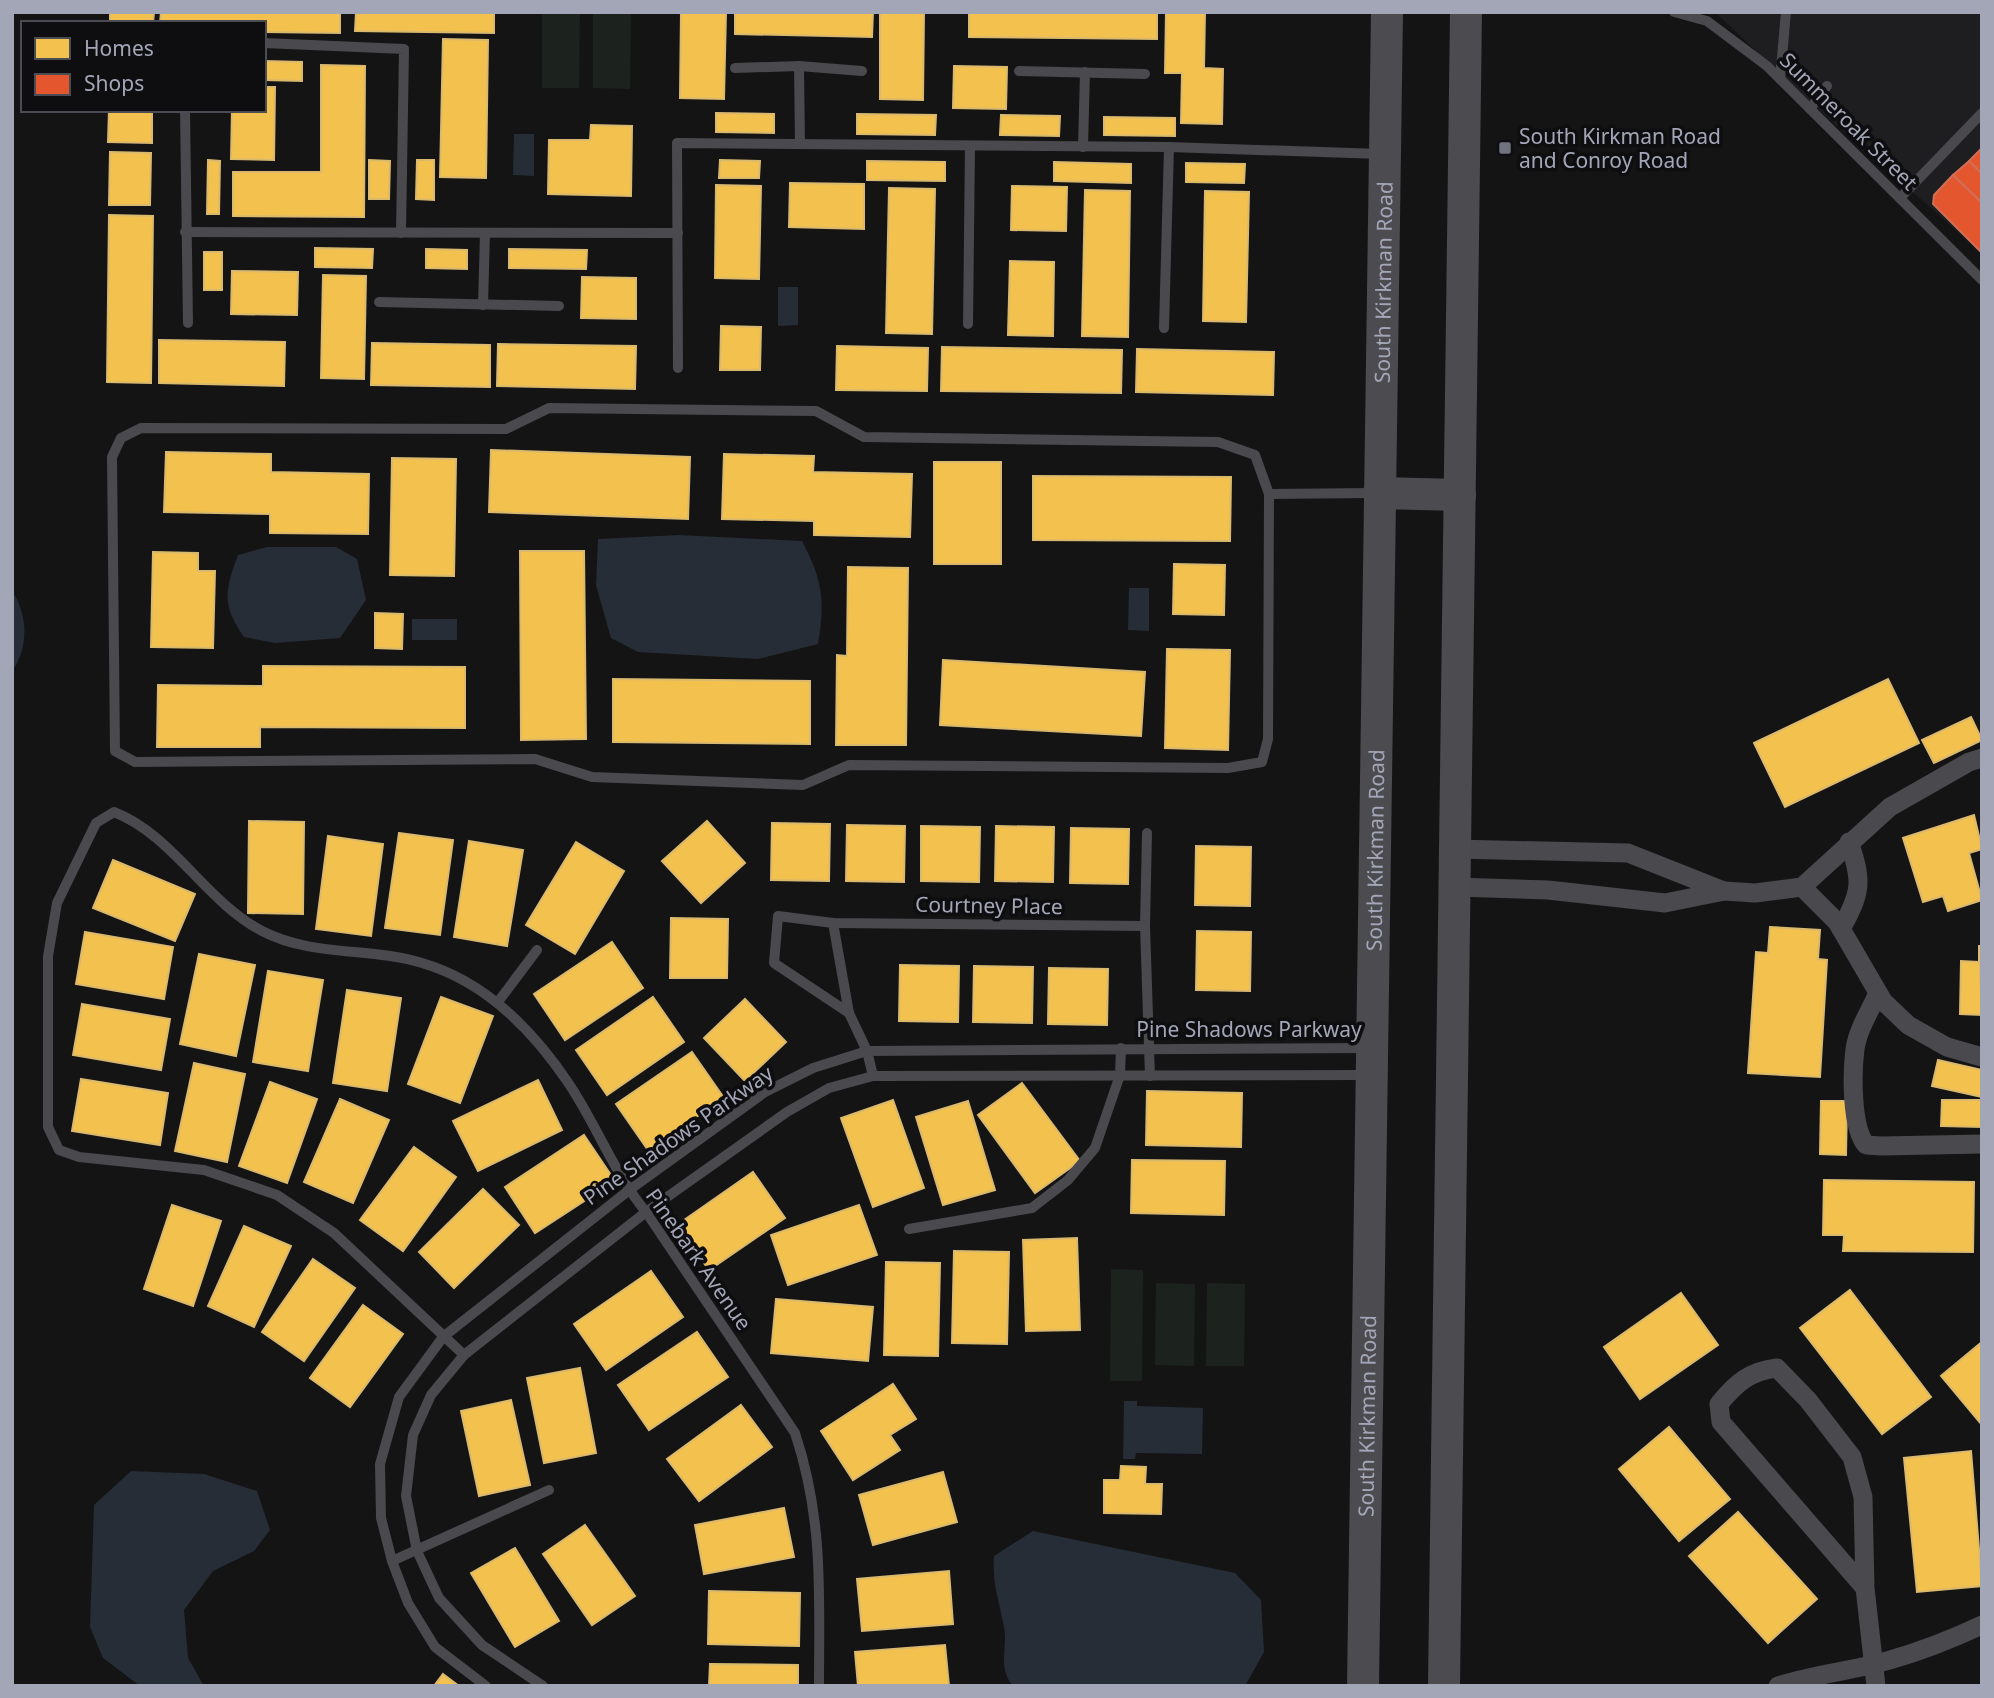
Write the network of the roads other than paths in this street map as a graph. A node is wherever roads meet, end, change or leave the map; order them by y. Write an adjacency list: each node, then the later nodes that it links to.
1 (1387, 12): 21 (main road, South Kirkman Road)
2 (1674, 12): 12 (lane, Summeroak Street)
3 (1786, 12): 12 (lane)
4 (1469, 14): 37 (main road)
5 (266, 43): 24 (lane)
6 (799, 66): 7 (lane); 8 (lane); 17 (lane)
7 (735, 68)
8 (862, 71)
9 (1019, 71): 10 (lane)
10 (1084, 72): 11 (lane); 19 (lane)
11 (1145, 74)
12 (1780, 79): 14 (lane, Summeroak Street)
13 (1827, 86): 14 (lane)
14 (1810, 109): 22 (lane, Summeroak Street)
15 (185, 112): 23 (lane)
16 (1982, 113): 22 (lane)
17 (800, 144): 18 (lane); 26 (lane)
18 (970, 146): 19 (lane); 32 (lane)
19 (1083, 147): 20 (lane)
20 (1169, 148): 21 (lane); 33 (lane)
21 (1385, 154): 35 (main road, South Kirkman Road)
22 (1900, 198): 27 (lane, Summeroak Street)
23 (185, 232): 24 (lane); 31 (lane)
24 (401, 233): 25 (lane)
25 (485, 233): 26 (lane); 29 (lane)
26 (678, 233): 34 (lane)
27 (1982, 280)
28 (379, 302): 29 (lane)
29 (482, 305): 30 (lane)
30 (559, 306)
31 (188, 323)
32 (968, 324)
33 (1164, 328)
34 (678, 368)
35 (1379, 493): 36 (lane); 37 (main road); 56 (main road, South Kirkman Road)
36 (1269, 494): 36 (lane)
37 (1460, 495): 41 (main road)
38 (1982, 758): 40 (street)
39 (1147, 833): 46 (lane)
40 (1849, 842): 43 (street); 47 (street)
41 (1455, 849): 42 (main road); 44 (street)
42 (1455, 887): 44 (street); 76 (main road)
43 (1802, 887): 44 (street); 47 (street)
44 (1724, 891)
45 (833, 923): 46 (lane, Courtney Place); 51 (lane); 51 (lane, Courtney Place)
46 (1145, 926): 53 (lane)
47 (1841, 929): 49 (street)
48 (537, 950): 50 (lane)
49 (1878, 993): 55 (street); 60 (street)
50 (498, 1002): 61 (lane, Pinebark Avenue); 64 (lane, Pinebark Avenue)
51 (849, 1013): 54 (lane)
52 (1121, 1048): 53 (lane, Pine Shadows Parkway); 54 (lane, Pine Shadows Parkway); 57 (lane)
53 (1149, 1048): 56 (lane, Pine Shadows Parkway); 59 (lane)
54 (867, 1051): 58 (lane); 61 (lane, Pine Shadows Parkway)
55 (1982, 1058)
56 (1372, 1062): 59 (lane, Pine Shadows Parkway); 75 (main road, South Kirkman Road)
57 (1120, 1075): 58 (lane, Pine Shadows Parkway); 59 (lane, Pine Shadows Parkway); 63 (lane)
58 (873, 1076): 62 (lane, Pine Shadows Parkway)
59 (1150, 1076)
60 (1982, 1144)
61 (628, 1191): 62 (lane, Pinebark Avenue); 64 (lane, Pine Shadows Parkway)
62 (646, 1212): 65 (lane, Pine Shadows Parkway); 74 (lane, Pinebark Avenue)
63 (909, 1229)
64 (443, 1337): 65 (lane); 68 (lane, Pine Shadows Parkway)
65 (464, 1355): 67 (lane, Pine Shadows Parkway)
66 (549, 1490): 67 (lane)
67 (416, 1551): 68 (lane); 73 (lane, Pine Shadows Parkway)
68 (392, 1561): 72 (lane, Pine Shadows Parkway)
69 (1866, 1588): 69 (street); 71 (street)
70 (1982, 1625): 71 (street)
71 (1873, 1664): 77 (street); 78 (street)
72 (486, 1686)
73 (543, 1686)
74 (819, 1686)
75 (1363, 1686)
76 (1444, 1686)
77 (1779, 1686)
78 (1876, 1686)

